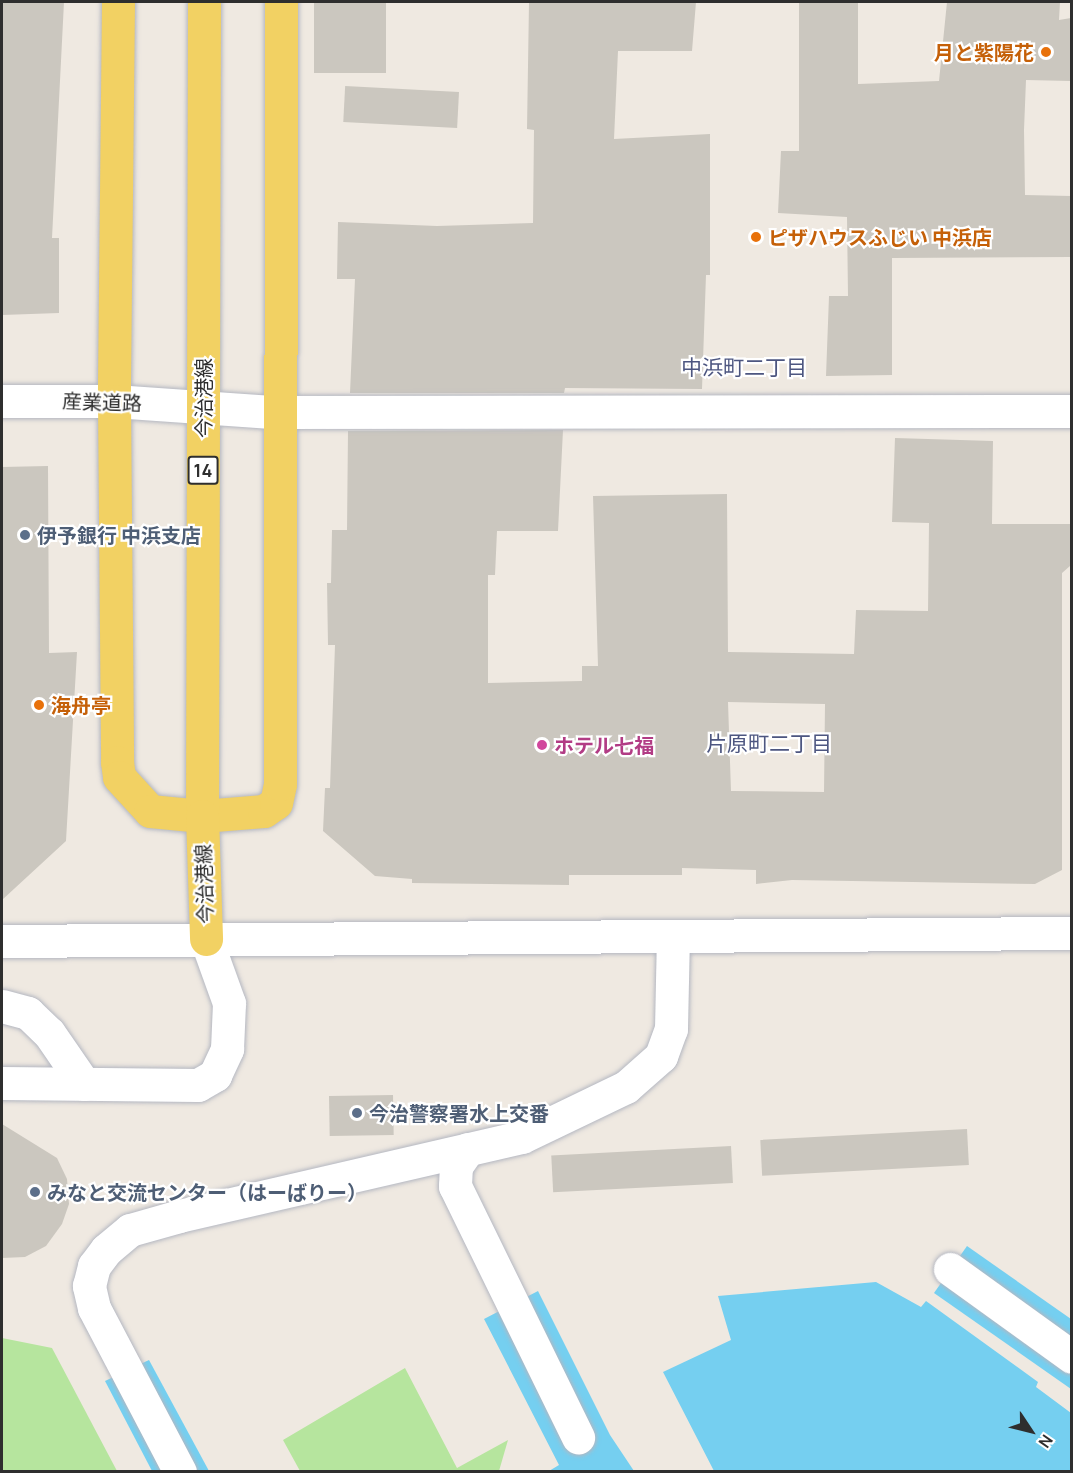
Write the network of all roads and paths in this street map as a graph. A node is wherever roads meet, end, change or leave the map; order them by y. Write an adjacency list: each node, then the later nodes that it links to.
1 (118, 2): 5 (main road)
2 (204, 2): 6 (main road, 今治港線 / 14)
3 (281, 2): 7 (main road)
4 (2, 401): 5 (street, 産業道路)
5 (114, 401): 6 (street, 産業道路); 9 (main road)
6 (203, 407): 7 (street, 産業道路); 9 (main road, 今治港線 / 14)
7 (281, 411): 8 (street, 産業道路); 9 (main road)
8 (1071, 411)
9 (202, 816): 12 (main road, 今治港線 / 14)
10 (1071, 933): 11 (street)
11 (673, 937): 12 (street); 17 (street)
12 (206, 939): 13 (street); 16 (street)
13 (2, 941)
14 (2, 1006): 16 (street)
15 (2, 1083): 16 (street)
16 (84, 1084)
17 (468, 1149): 20 (street); 21 (street)
18 (950, 1269): 19 (street)
19 (1071, 1356)
20 (578, 1437)
21 (180, 1472)

